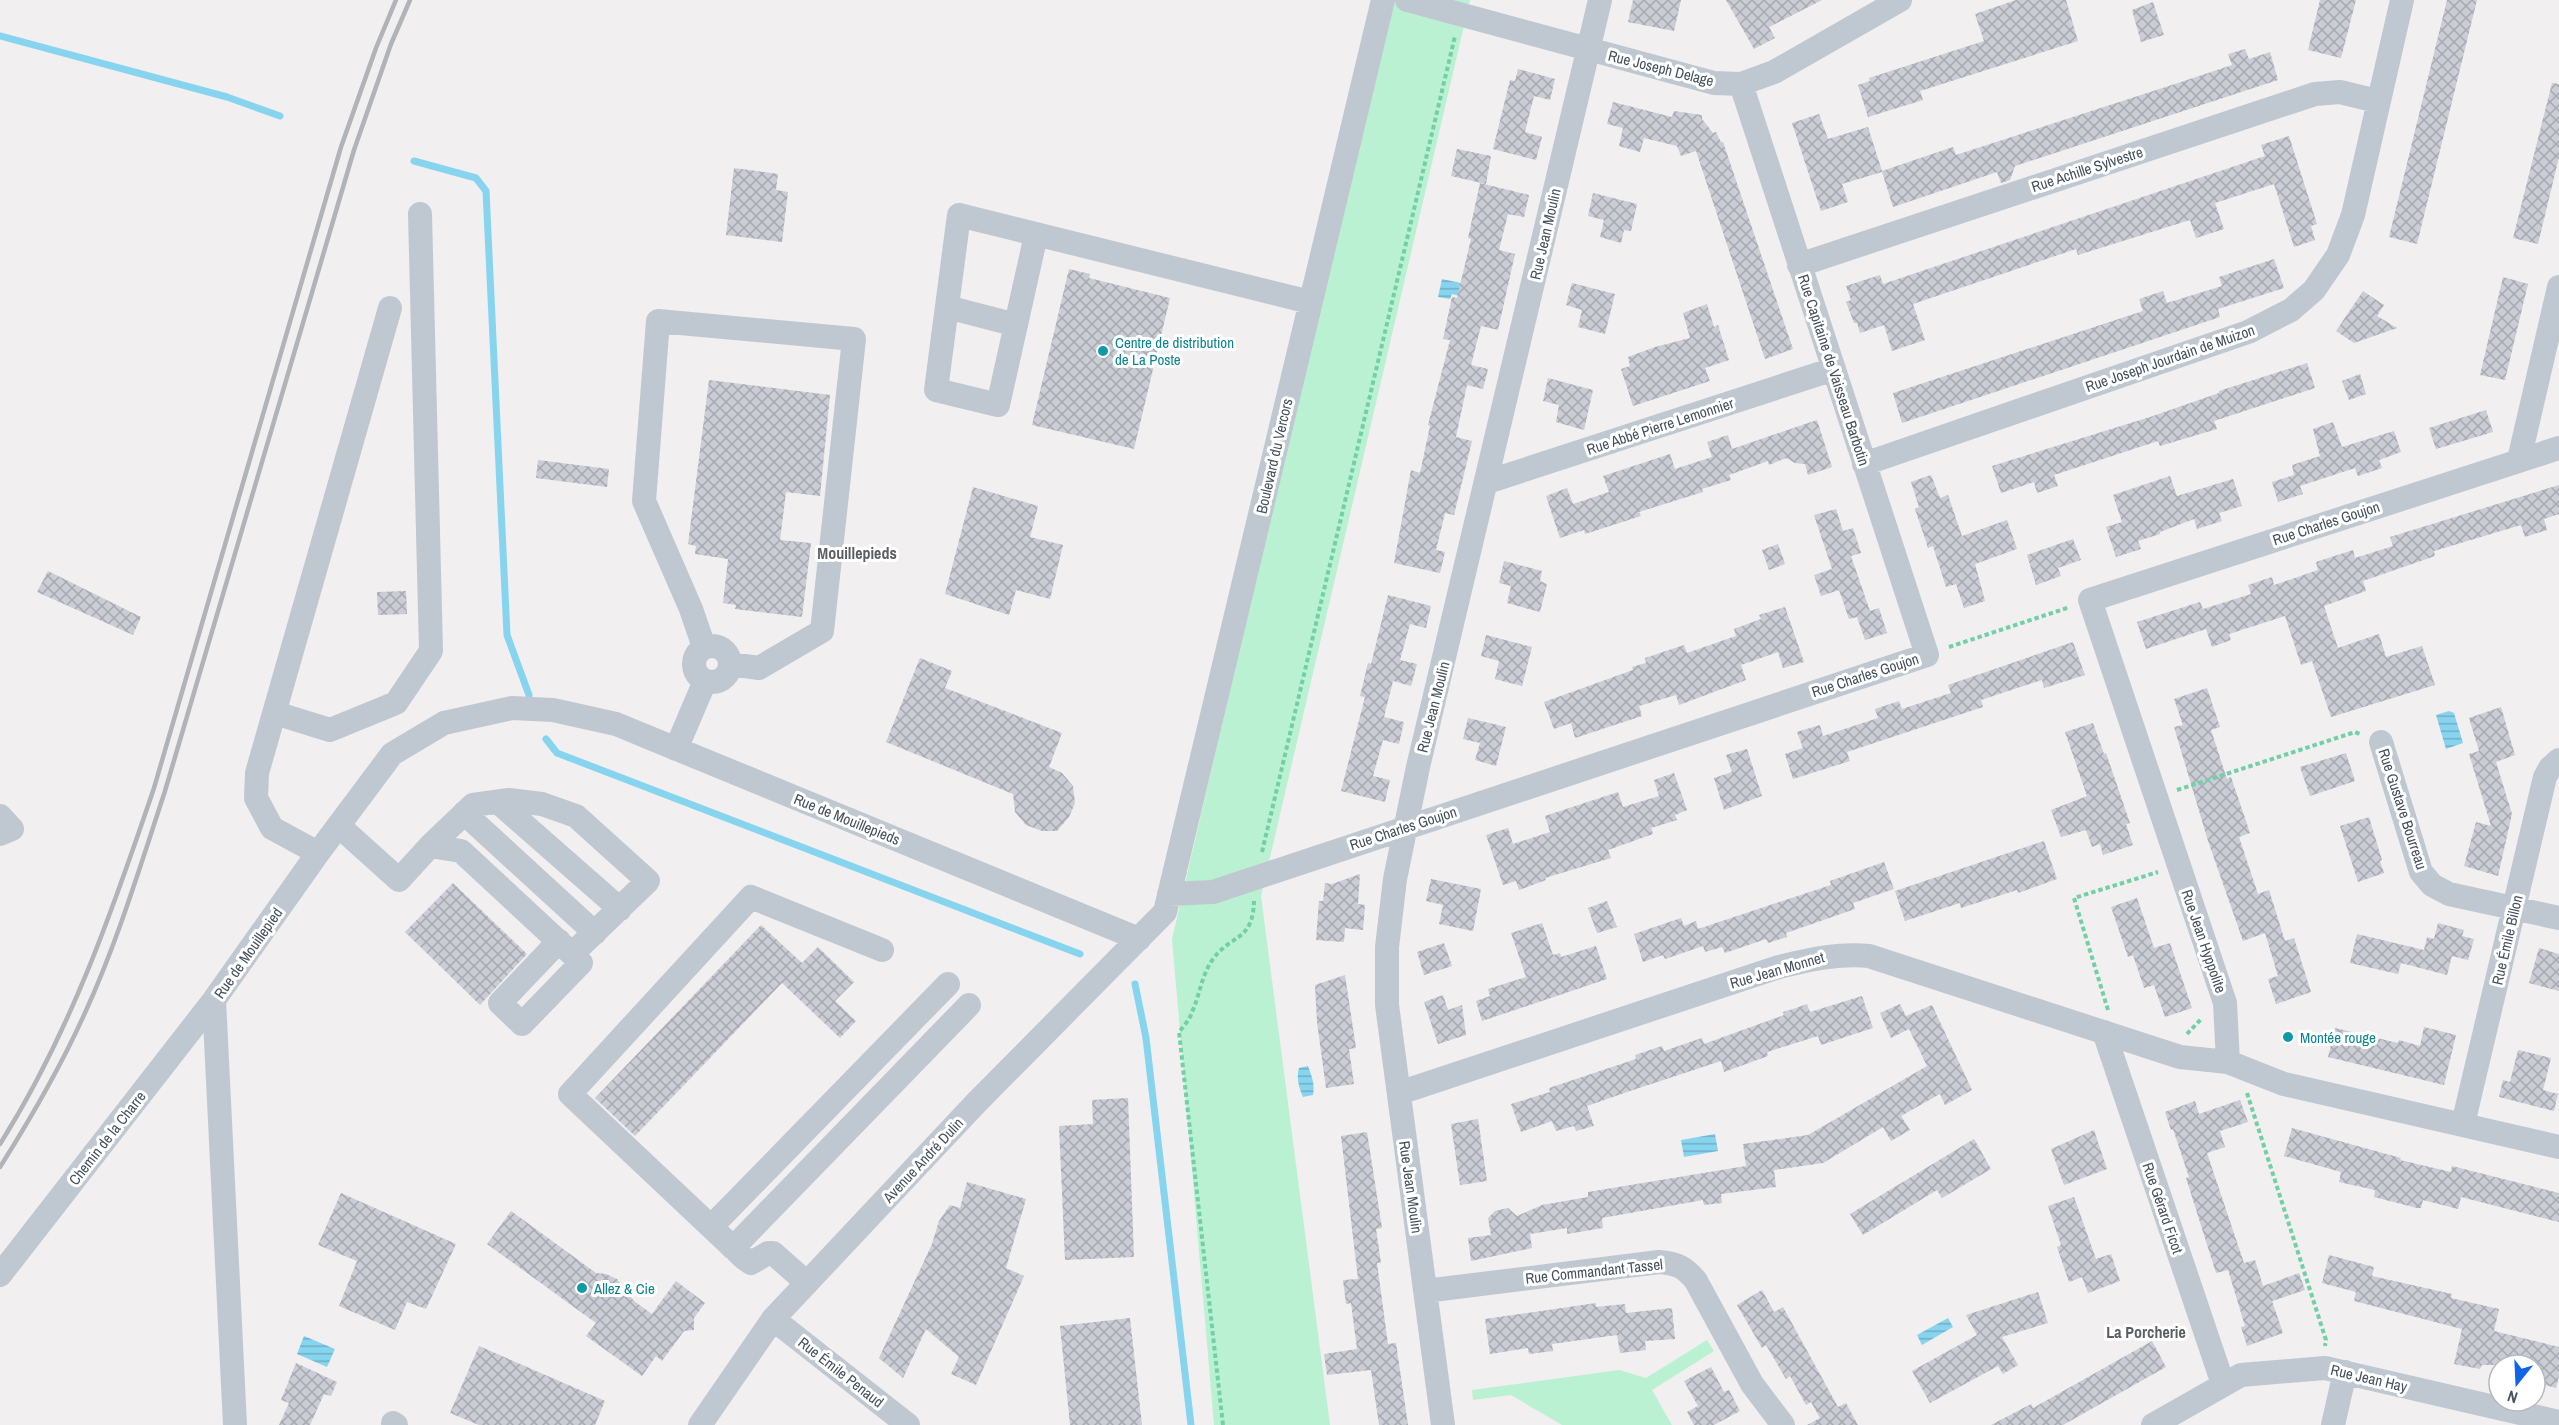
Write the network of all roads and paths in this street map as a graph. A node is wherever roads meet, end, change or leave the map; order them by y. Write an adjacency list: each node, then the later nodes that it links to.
1 (1383, 0): 14 (street, Boulevard du Vercors)
2 (1407, 0): 6 (street, Rue Joseph Delage)
3 (1600, 0): 7 (street, Rue Jean Moulin)
4 (1900, 0): 8 (street, Rue Joseph Delage)
5 (2402, 0): 9 (street, Rue Joseph Jourdain de Muizon)
6 (1460, 14): 7 (street, Rue Joseph Delage); 41 (path)
7 (1589, 50): 8 (street, Rue Joseph Delage); 22 (street, Rue Jean Moulin)
8 (1741, 84): 12 (street, Rue Capitaine de Vaisseau Barbotin)
9 (2378, 101): 12 (street, Rue Achille Sylvestre); 21 (street, Rue Joseph Jourdain de Muizon)
10 (420, 214): 29 (street)
11 (1036, 235): 14 (street); 15 (street); 17 (street)
12 (1799, 265): 18 (street, Rue Capitaine de Vaisseau Barbotin)
13 (2559, 287): 20 (street)
14 (1310, 302): 42 (street, Boulevard du Vercors)
15 (947, 307): 17 (street); 17 (street)
16 (390, 308): 29 (street)
17 (1016, 325)
18 (1834, 369): 21 (street, Rue Capitaine de Vaisseau Barbotin); 22 (street, Rue Abbé Pierre Lemonnier)
19 (2559, 447): 20 (street, Rue Charles Goujon)
20 (2519, 460): 23 (street, Rue Charles Goujon)
21 (1864, 464): 25 (street, Rue Capitaine de Vaisseau Barbotin)
22 (1487, 482): 37 (street, Rue Jean Moulin)
23 (2090, 600): 25 (path, Rue Charles Goujon); 33 (street, Rue Jean Hyppolite)
24 (704, 647): 26 (street); 26 (street); 27 (street)
25 (1927, 655): 37 (street, Rue Charles Goujon)
26 (730, 664): 27 (street)
27 (705, 681): 31 (street)
28 (553, 710): 31 (street, Rue de Mouillepieds); 36 (street, Rue de Mouillepied)
29 (276, 713): 39 (street)
30 (2381, 742): 33 (path); 43 (street, Rue Gustave Bourreau)
31 (676, 749): 47 (street, Rue de Mouillepieds)
32 (2559, 760): 43 (street, Rue Émile Billon)
33 (2156, 797): 40 (street, Rue Jean Hyppolite)
34 (498, 802): 35 (street); 44 (street); 44 (street)
35 (464, 813): 38 (street); 46 (street)
36 (339, 826): 38 (street); 39 (street, Rue de Mouillepied)
37 (1406, 827): 41 (street, Rue Charles Goujon); 56 (street, Rue Jean Moulin)
38 (430, 846): 46 (street)
39 (318, 853): 50 (street, Rue de Mouillepied)
40 (2179, 866): 51 (street, Rue Jean Hyppolite); 53 (path)
41 (1255, 878): 42 (street, Rue Charles Goujon); 71 (path)
42 (1167, 903): 47 (street, Avenue André Dulin)
43 (2514, 908): 45 (street, Rue Gustave Bourreau); 57 (street, Rue Émile Billon)
44 (620, 909): 46 (street)
45 (2559, 918)
46 (595, 933)
47 (1139, 939): 62 (street, Avenue André Dulin)
48 (882, 950): 59 (street)
49 (948, 984): 59 (street)
50 (213, 1000): 61 (street, Chemin de la Charre); 68 (street, Rue de Mouillepied)
51 (2225, 1002): 54 (path); 55 (street, Rue Jean Hyppolite)
52 (969, 1005): 60 (street)
53 (2106, 1022): 55 (street, Rue Jean Monnet); 56 (street, Rue Jean Monnet); 66 (street, Rue Gérard Ficot)
54 (2183, 1038)
55 (2228, 1062): 57 (street); 65 (path)
56 (1399, 1093): 63 (street, Rue Jean Moulin)
57 (2463, 1124): 58 (street)
58 (2559, 1147)
59 (711, 1227): 60 (street)
60 (733, 1248): 62 (street)
61 (0, 1275)
62 (807, 1283): 64 (street, Avenue André Dulin)
63 (1425, 1291): 72 (street, Rue Jean Moulin); 73 (street, Rue Commandant Tassel)
64 (773, 1319): 69 (street, Avenue André Dulin); 70 (street, Rue Émile Penaud)
65 (2335, 1370): 66 (street, Rue Jean Hay); 67 (street, Rue Jean Hay); 75 (street)
66 (2223, 1384): 74 (street, Rue Jean Hay)
67 (2559, 1422)
68 (235, 1425)
69 (700, 1425)
70 (908, 1425)
71 (1223, 1425)
72 (1443, 1425)
73 (1783, 1425)
74 (2153, 1425)
75 (2333, 1425)

